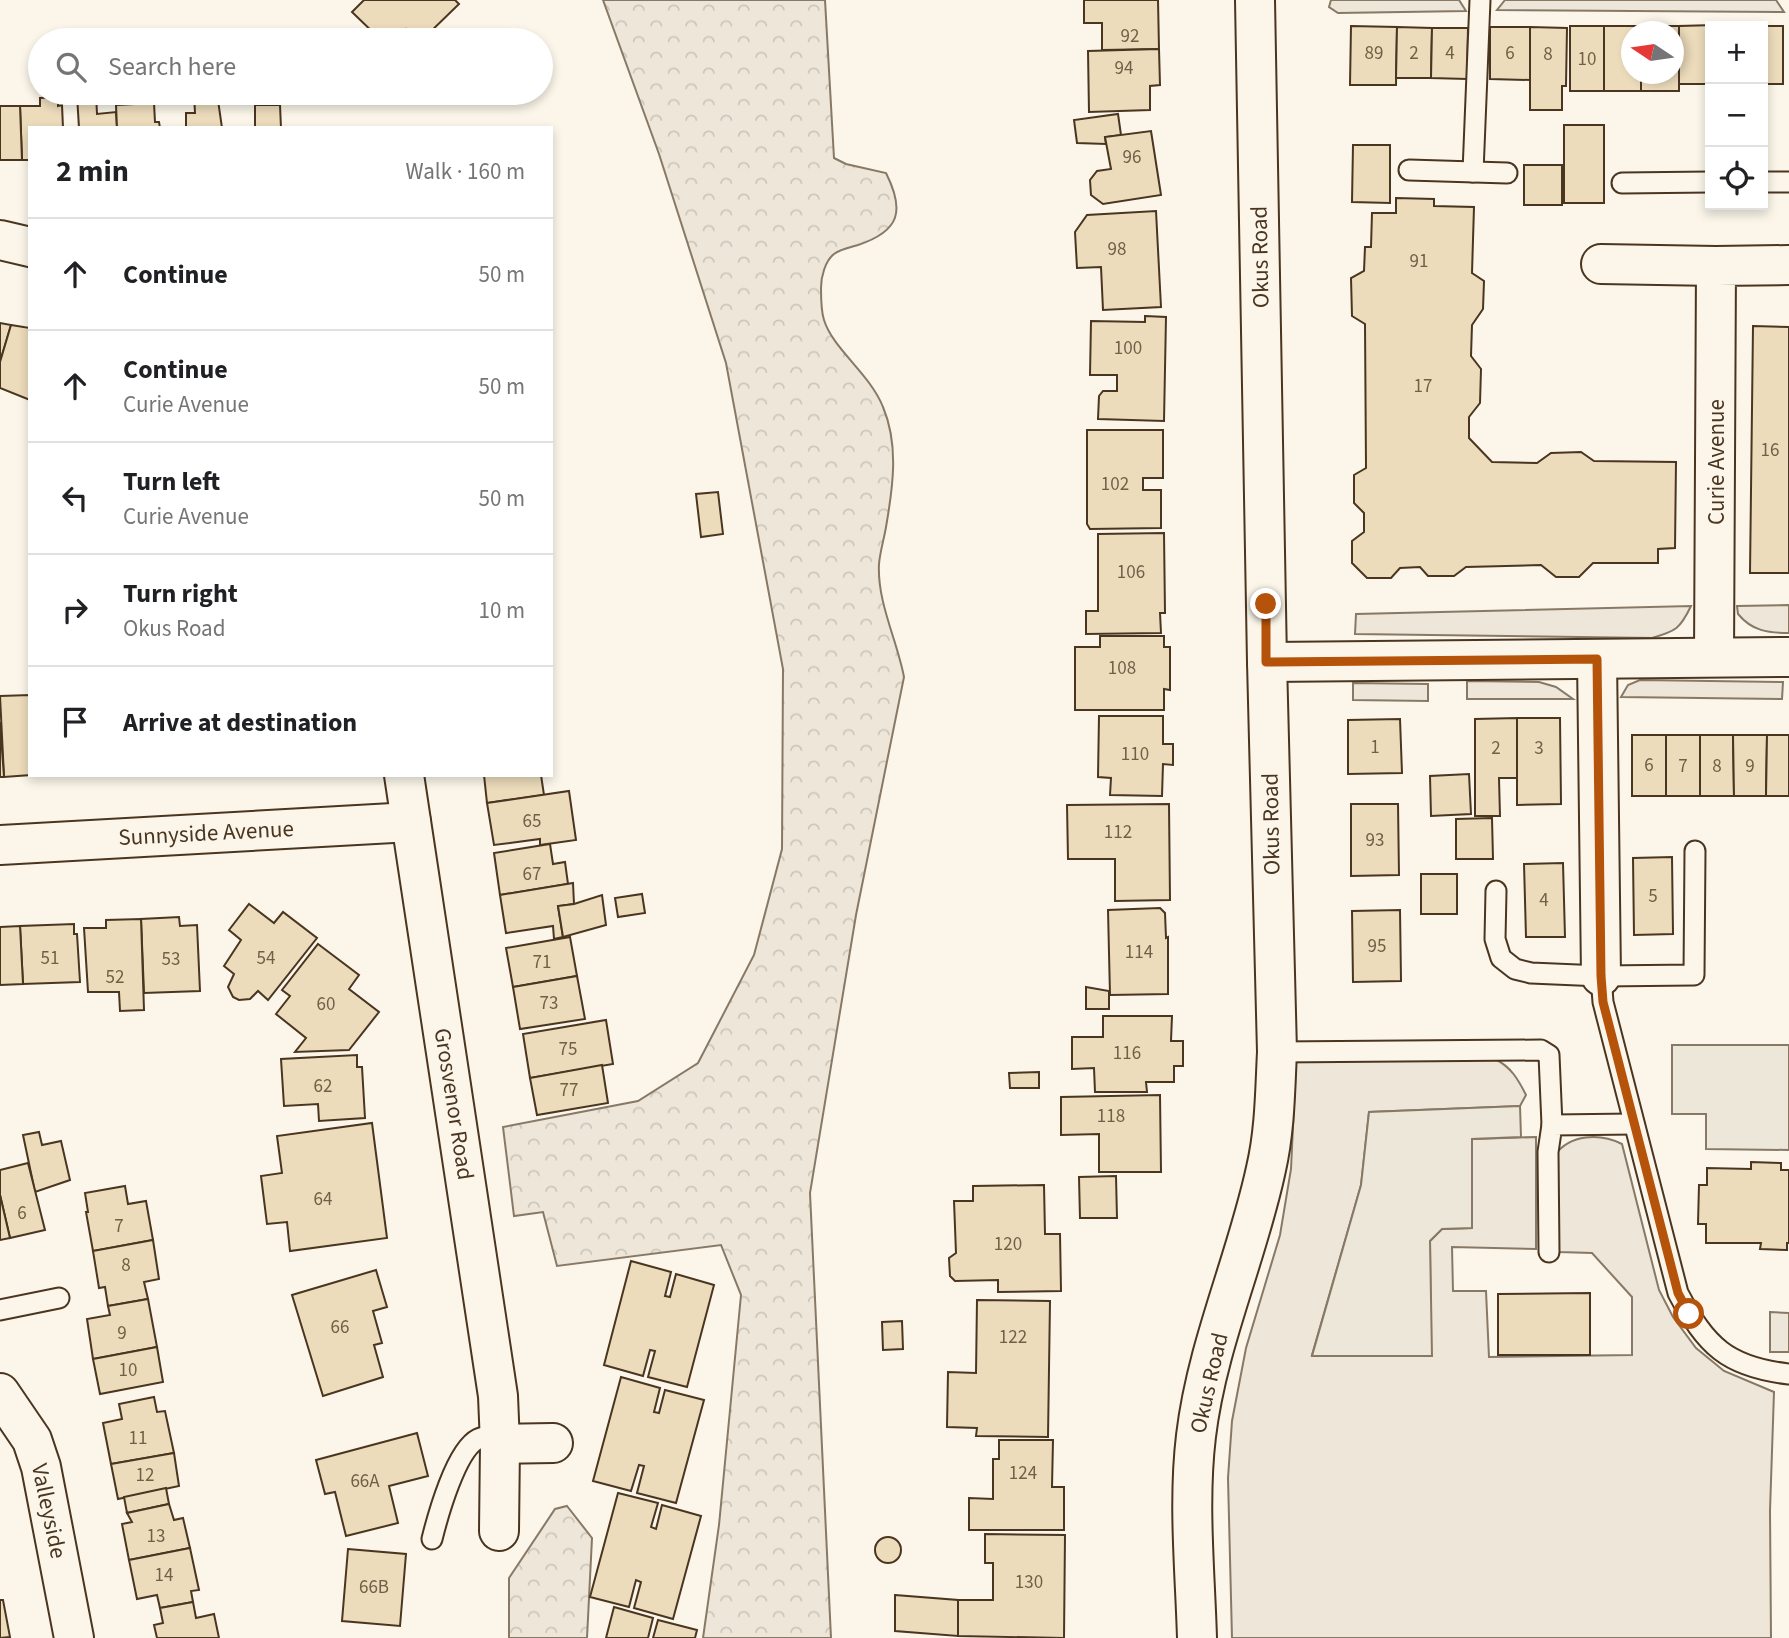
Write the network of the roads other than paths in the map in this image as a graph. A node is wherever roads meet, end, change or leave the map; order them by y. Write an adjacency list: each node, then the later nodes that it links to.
1 (1255, 0): 18 (street, Okus Road)
2 (1480, 0): 4 (lane)
3 (1409, 170): 4 (lane)
4 (1473, 172): 5 (lane)
5 (1507, 173)
6 (1705, 182): 9 (lane)
7 (1768, 182): 8 (lane)
8 (1789, 182)
9 (1622, 183)
10 (0, 240): 11 (street)
11 (28, 247)
12 (1601, 264): 14 (street)
13 (1789, 265): 14 (street)
14 (1716, 266): 15 (street, Curie Avenue)
15 (1714, 657): 16 (street); 17 (street)
16 (1789, 657)
17 (1597, 659): 18 (street); 24 (street)
18 (1266, 662): 25 (street, Okus Road)
19 (404, 777): 20 (street, Grosvenor Road)
20 (411, 822): 21 (street, Sunnyside Avenue); 33 (street, Grosvenor Road)
21 (0, 845)
22 (1695, 851): 24 (lane)
23 (1496, 891): 24 (lane)
24 (1601, 976): 26 (lane)
25 (1277, 1052): 27 (lane); 38 (street, Okus Road)
26 (1634, 1124): 27 (lane); 31 (lane)
27 (1552, 1125): 28 (lane)
28 (1549, 1252)
29 (59, 1298): 30 (lane)
30 (0, 1310)
31 (1789, 1374)
32 (0, 1393): 37 (street, Valleyside)
33 (500, 1439): 34 (street); 35 (street, Grosvenor Road); 36 (lane)
34 (553, 1443)
35 (499, 1531)
36 (432, 1539)
37 (74, 1638)
38 (1198, 1638)

